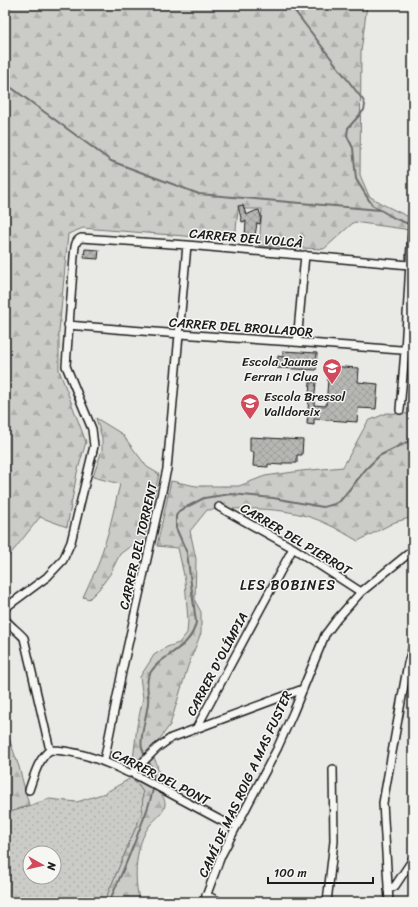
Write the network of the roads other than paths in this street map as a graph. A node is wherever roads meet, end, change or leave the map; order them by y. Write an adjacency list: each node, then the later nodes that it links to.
1 (413, 210): 2 (street)
2 (412, 225): 5 (street)
3 (187, 245): 4 (street, CARRER DEL VOLCÀ); 6 (street, CARRER DEL VOLCÀ); 7 (street, CARRER DEL TORRENT)
4 (306, 255): 5 (street, CARRER DEL VOLCÀ); 8 (street)
5 (409, 265): 9 (street)
6 (68, 325): 7 (street, CARRER DEL BROLLADOR); 16 (street)
7 (180, 335): 8 (street, CARRER DEL BROLLADOR); 23 (street, CARRER DEL TORRENT)
8 (297, 342): 9 (street, CARRER DEL BROLLADOR)
9 (405, 351): 10 (street, CARRER DEL BROLLADOR); 11 (street)
10 (413, 351)
11 (400, 410)
12 (219, 507): 13 (street, CARRER DEL PIERROT)
13 (293, 548): 15 (street, CARRER DEL PIERROT); 21 (street, CARRER D'OLÍMPIA)
14 (413, 550): 15 (street, CAMÍ DE MAS ROIG A MAS FUSTER)
15 (361, 592): 20 (street, CAMÍ DE MAS ROIG A MAS FUSTER)
16 (5, 608)
17 (5, 619): 22 (street)
18 (413, 647): 19 (street)
19 (410, 664): 29 (street)
20 (303, 689): 21 (street); 27 (street, CAMÍ DE MAS ROIG A MAS FUSTER)
21 (196, 729): 25 (street)
22 (50, 750): 23 (street, CARRER DEL PONT); 26 (street)
23 (104, 761): 25 (street, CARRER DEL PONT)
24 (333, 769): 32 (street)
25 (132, 773): 27 (street, CARRER DEL PONT)
26 (29, 790)
27 (236, 826): 30 (street, CAMÍ DE MAS ROIG A MAS FUSTER)
28 (413, 859): 29 (street)
29 (388, 890): 33 (street)
30 (205, 899): 31 (street)
31 (220, 902)
32 (327, 902)
33 (389, 902)

